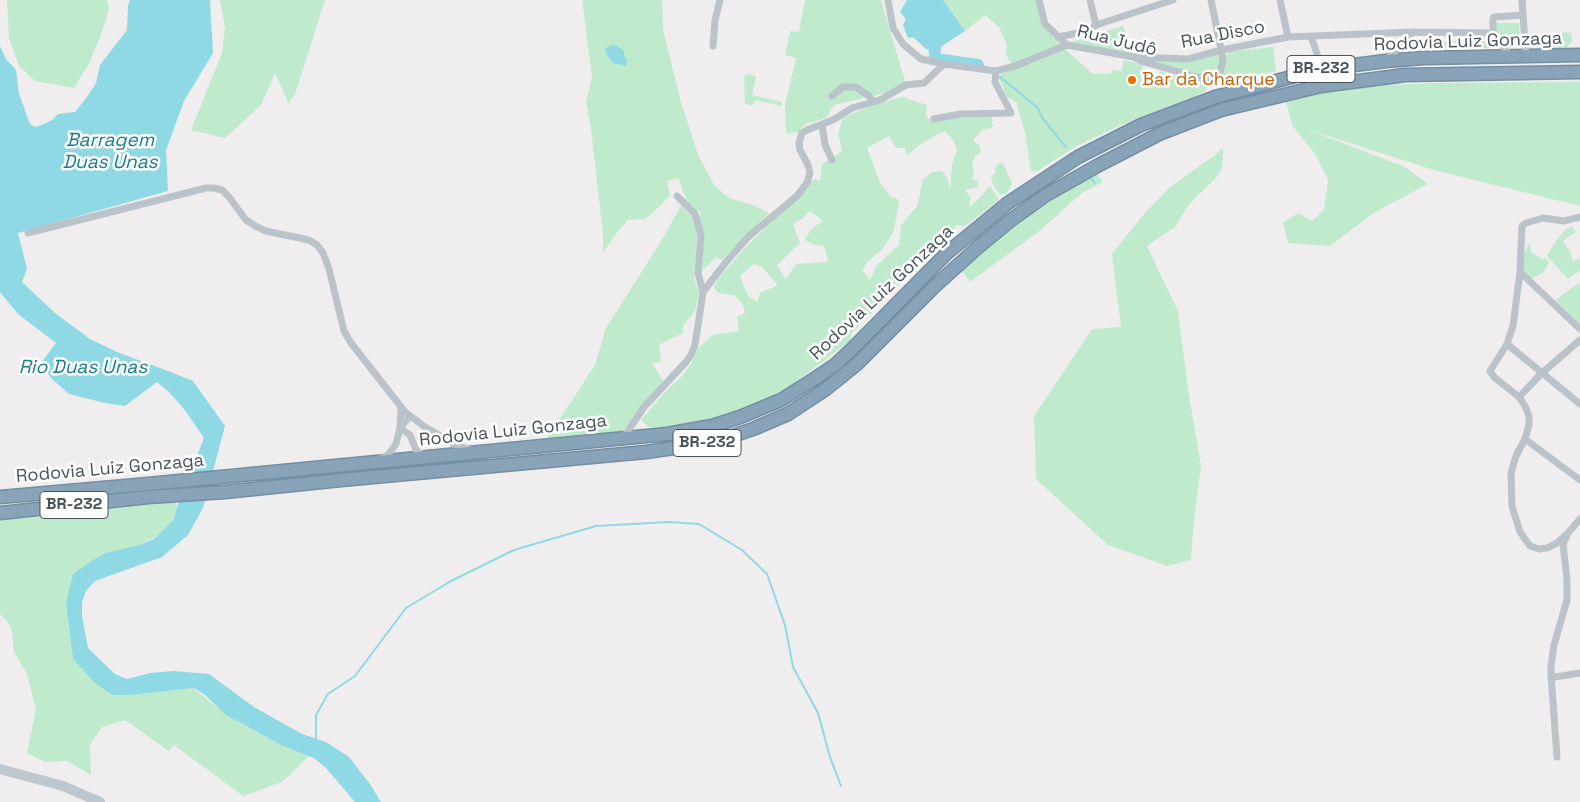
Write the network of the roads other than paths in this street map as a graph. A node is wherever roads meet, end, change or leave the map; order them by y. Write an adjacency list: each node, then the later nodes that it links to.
1 (720, 0): 17 (street)
2 (888, 0): 24 (street)
3 (1038, 0): 14 (street, Rua Judô)
4 (1090, 0): 10 (street)
5 (1173, 0): 10 (street)
6 (1211, 0): 18 (street)
7 (1280, 0): 15 (street)
8 (1522, 0): 9 (street)
9 (1523, 15): 12 (street); 21 (street)
10 (1096, 25): 14 (street)
11 (1413, 32): 12 (street, Rua Disco); 13 (street, Rua Disco); 23 (street)
12 (1494, 33): 22 (street)
13 (1311, 36): 15 (street, Rua Disco); 25 (street)
14 (1058, 38): 16 (street, Rua Judô)
15 (1288, 38): 18 (street, Rua Disco)
16 (1067, 45): 20 (street, Rua Judô); 26 (street)
17 (713, 46)
18 (1222, 50): 20 (street, Rua Disco); 28 (street)
19 (1580, 55): 21 (highway, Rodovia Luiz Gonzaga / BR-232)
20 (1134, 57): 28 (street, Rua Judô)
21 (1526, 57): 22 (highway, Rodovia Luiz Gonzaga / BR-232)
22 (1512, 58): 23 (highway, Rodovia Luiz Gonzaga / BR-232)
23 (1386, 61): 25 (highway, Rodovia Luiz Gonzaga / BR-232)
24 (944, 64): 26 (street); 31 (street)
25 (1322, 69): 30 (highway, Rodovia Luiz Gonzaga / BR-232)
26 (996, 71): 32 (street)
27 (1580, 72): 55 (highway, Rodovia Luiz Gonzaga / BR-232)
28 (1211, 81): 30 (street)
29 (832, 96): 31 (street)
30 (1215, 97): 49 (highway, Rodovia Luiz Gonzaga / BR-232)
31 (874, 101): 33 (street)
32 (934, 119)
33 (822, 125): 34 (street); 39 (street)
34 (832, 160)
35 (677, 196): 39 (street)
36 (1580, 217): 38 (street)
37 (28, 233): 46 (street)
38 (1520, 272): 40 (street); 42 (street)
39 (703, 292): 49 (street)
40 (1580, 329)
41 (1580, 340): 43 (street)
42 (1507, 344): 43 (street); 44 (street)
43 (1542, 373): 44 (street); 45 (street)
44 (1519, 397): 50 (street)
45 (1580, 404)
46 (401, 408): 47 (street); 48 (street)
47 (410, 416): 48 (street); 51 (street)
48 (400, 428): 52 (street); 53 (street)
49 (624, 437): 51 (highway, Rodovia Luiz Gonzaga / BR-232)
50 (1525, 439): 54 (street); 59 (street)
51 (475, 452): 52 (highway, Rodovia Luiz Gonzaga / BR-232)
52 (426, 457): 53 (highway, Rodovia Luiz Gonzaga / BR-232)
53 (376, 462): 55 (highway, Rodovia Luiz Gonzaga / BR-232)
54 (1580, 480)
55 (148, 491): 56 (highway, Rodovia Luiz Gonzaga / BR-232); 57 (highway, Rodovia Luiz Gonzaga / BR-232)
56 (0, 497)
57 (0, 513)
58 (1580, 519): 59 (street)
59 (1568, 533): 60 (street)
60 (1551, 672): 61 (street); 62 (street)
61 (1580, 673)
62 (1556, 757)
63 (0, 768): 64 (main road)
64 (100, 802)

